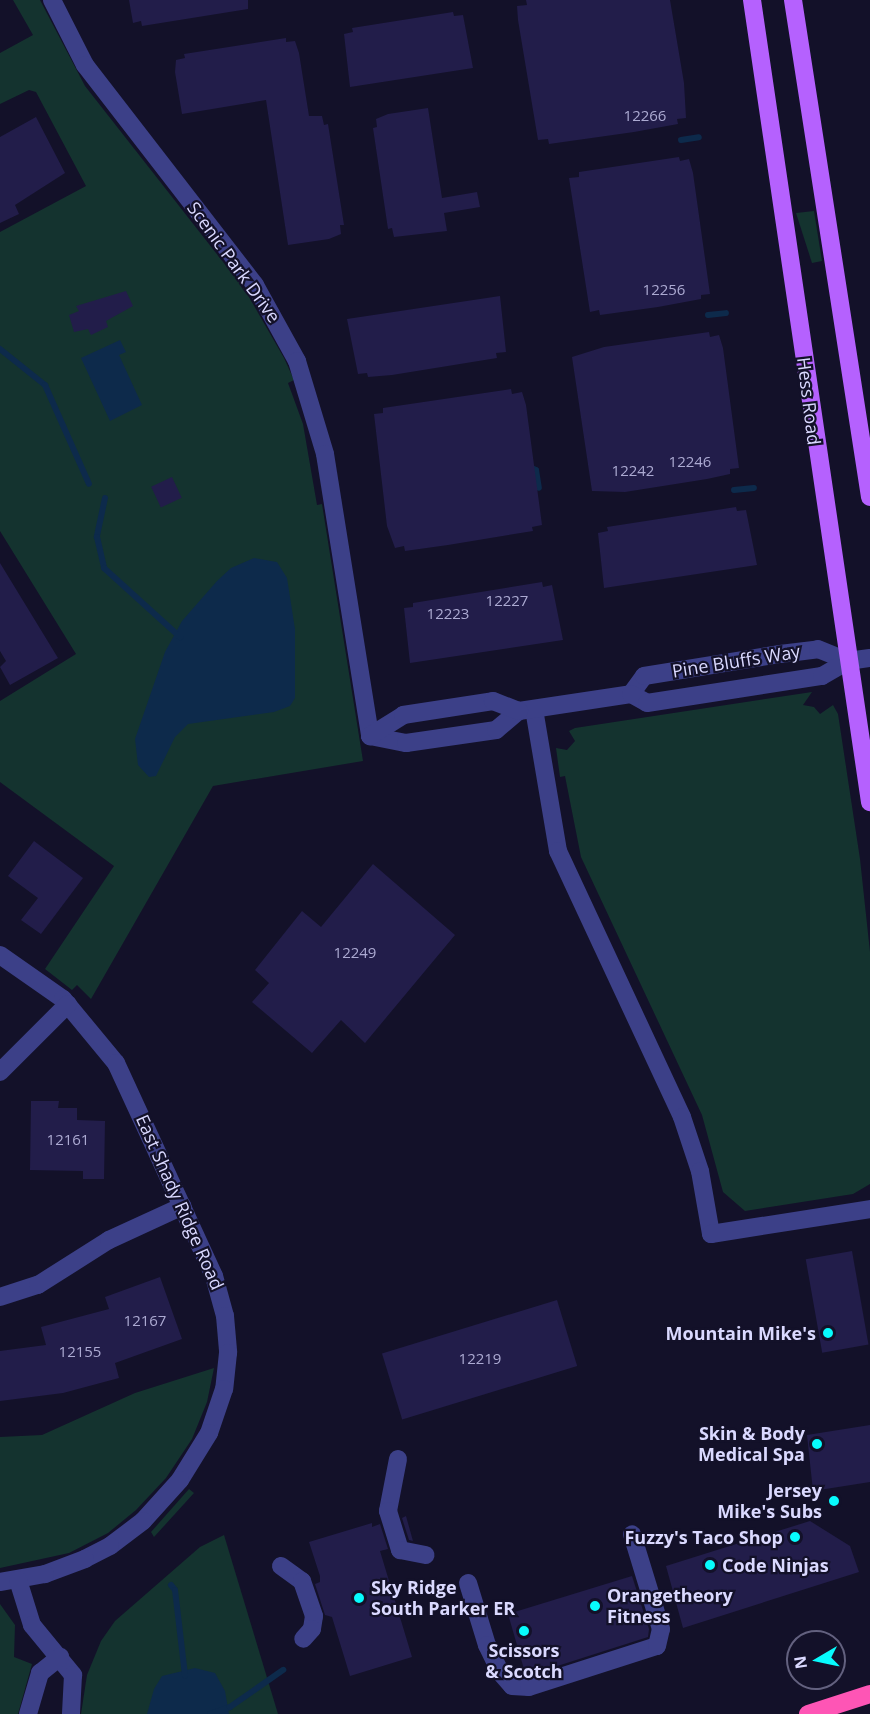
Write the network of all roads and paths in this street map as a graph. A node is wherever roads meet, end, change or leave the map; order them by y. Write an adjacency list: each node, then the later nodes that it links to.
1 (52, 0): 9 (street, Scenic Park Drive)
2 (752, 0): 6 (main road, Hess Road)
3 (793, 0): 4 (main road)
4 (870, 497)
5 (870, 658): 6 (street, Pine Bluffs Way)
6 (848, 661): 7 (street, Pine Bluffs Way); 7 (street, Pine Bluffs Way); 10 (main road, Hess Road)
7 (632, 694): 8 (street, Pine Bluffs Way)
8 (527, 710): 9 (street); 9 (street, Pine Bluffs Way); 15 (street)
9 (370, 735)
10 (870, 802)
11 (0, 955): 12 (street, East Shady Ridge Road)
12 (68, 1004): 13 (street); 14 (street, East Shady Ridge Road)
13 (0, 1072)
14 (183, 1206): 16 (street); 21 (street, East Shady Ridge Road)
15 (870, 1209)
16 (0, 1297)
17 (398, 1460): 19 (street)
18 (632, 1534): 22 (street)
19 (426, 1555)
20 (281, 1566): 23 (street)
21 (9, 1581): 24 (street)
22 (468, 1583)
23 (303, 1639)
24 (60, 1657): 26 (street); 27 (street)
25 (870, 1694): 28 (highway)
26 (28, 1714)
27 (70, 1714)
28 (808, 1714)

